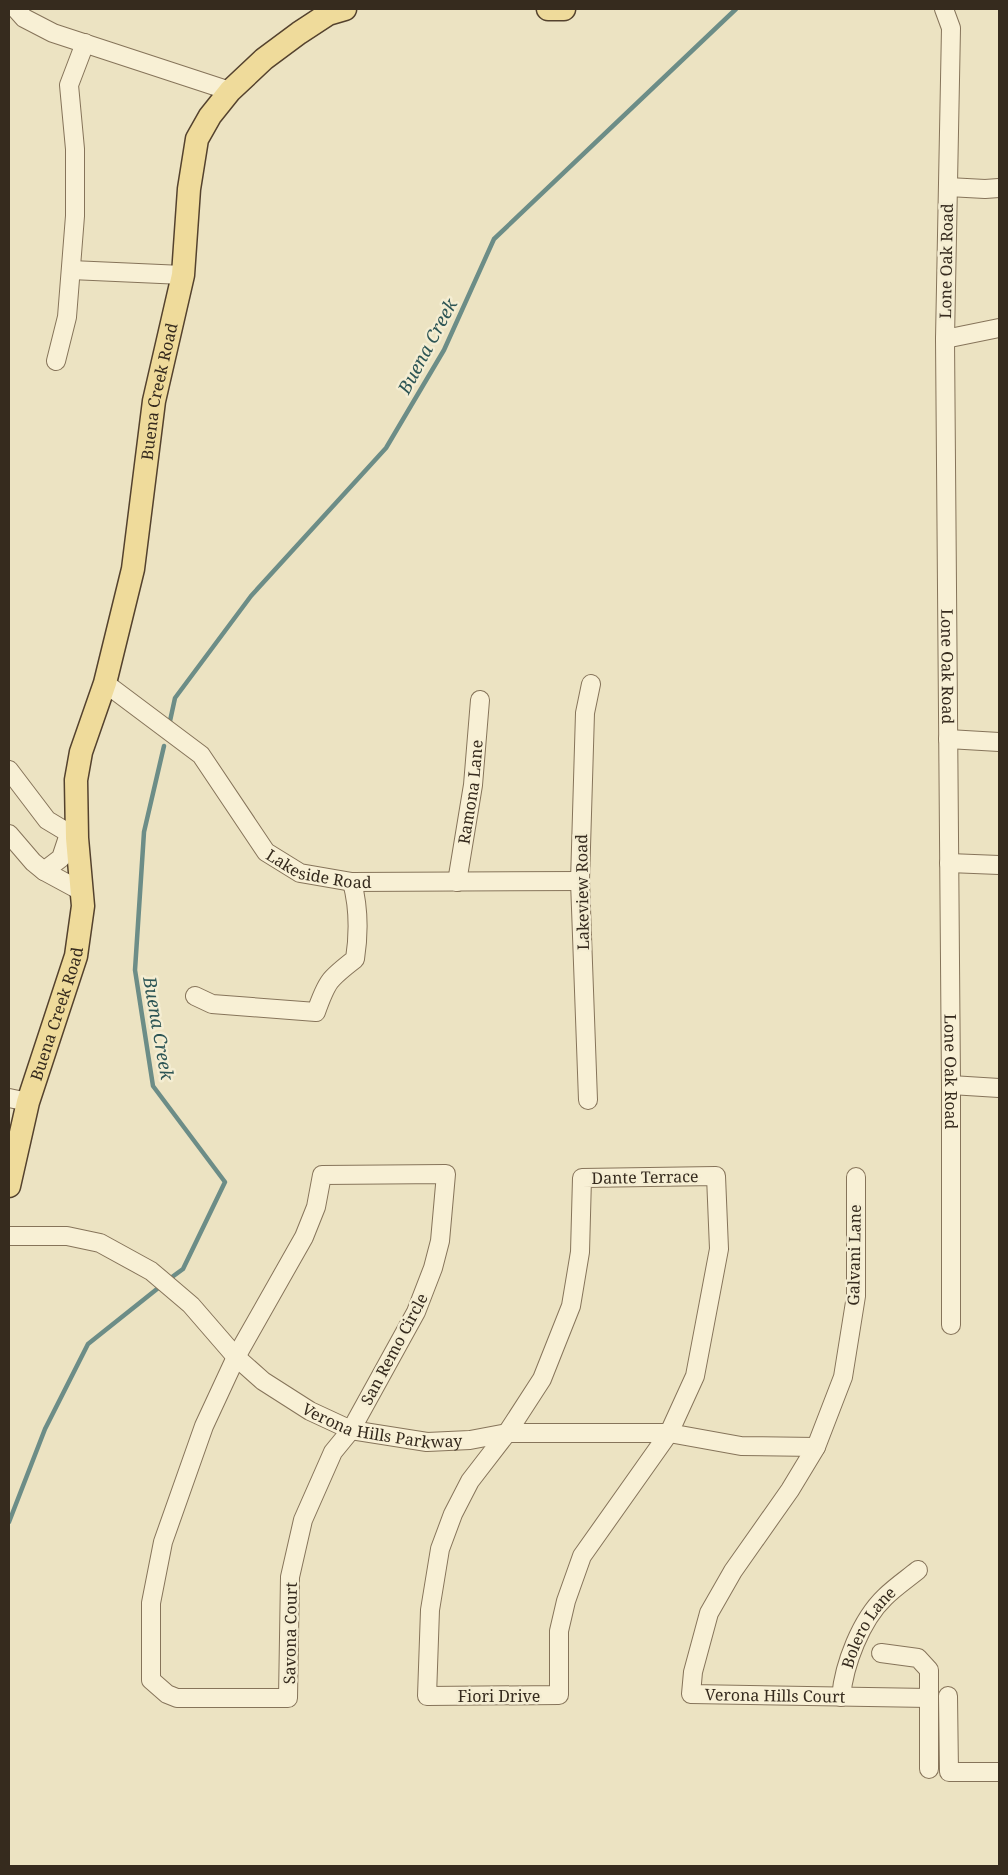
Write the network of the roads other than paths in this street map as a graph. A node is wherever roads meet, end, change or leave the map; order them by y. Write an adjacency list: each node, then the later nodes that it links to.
1 (16, 9): 6 (street)
2 (548, 9): 3 (main road)
3 (564, 9)
4 (944, 9): 8 (street, Lone Oak Road)
5 (333, 10): 7 (main road, Buena Creek Road)
6 (86, 43): 7 (street); 10 (street)
7 (230, 91): 11 (main road, Buena Creek Road)
8 (948, 188): 9 (street); 13 (street, Lone Oak Road)
9 (999, 188)
10 (71, 270): 11 (street); 14 (street)
11 (183, 275): 15 (main road, Buena Creek Road)
12 (999, 328): 13 (street)
13 (945, 339): 18 (street, Lone Oak Road)
14 (56, 361)
15 (105, 683): 22 (main road, Buena Creek Road); 27 (street, Lakeside Road)
16 (591, 684): 26 (street, Lakeview Road)
17 (480, 700): 28 (street, Ramona Lane)
18 (948, 739): 19 (street); 23 (street, Lone Oak Road)
19 (999, 742)
20 (9, 770): 22 (street)
21 (9, 834): 25 (street)
22 (73, 836): 25 (street); 29 (main road, Buena Creek Road)
23 (949, 864): 24 (street); 31 (street, Lone Oak Road)
24 (999, 865)
25 (44, 871): 29 (street)
26 (580, 881): 28 (street, Lakeside Road); 34 (street, Lakeview Road)
27 (352, 882): 28 (street, Lakeside Road); 30 (street)
28 (457, 882)
29 (81, 891): 33 (main road, Buena Creek Road)
30 (195, 996)
31 (951, 1085): 32 (street); 38 (street, Lone Oak Road)
32 (999, 1088)
33 (18, 1100): 36 (main road, Buena Creek Road)
34 (588, 1100)
35 (856, 1177): 43 (street, Galvani Lane)
36 (9, 1186)
37 (9, 1236): 39 (street, Verona Hills Parkway)
38 (951, 1325)
39 (236, 1357): 40 (street, Verona Hills Parkway); 40 (street, San Remo Circle); 40 (street, Savona Court)
40 (351, 1430): 41 (street, Verona Hills Parkway)
41 (507, 1433): 42 (street, Verona Hills Parkway); 42 (street, Dante Terrace); 42 (street, Fiori Drive)
42 (669, 1433): 43 (street, Verona Hills Parkway)
43 (816, 1447): 47 (street, Verona Hills Court)
44 (918, 1570): 47 (street, Bolero Lane)
45 (881, 1654): 48 (street)
46 (948, 1696): 50 (street)
47 (841, 1697): 48 (street, Verona Hills Court)
48 (929, 1698): 49 (street)
49 (929, 1770)
50 (999, 1772)

